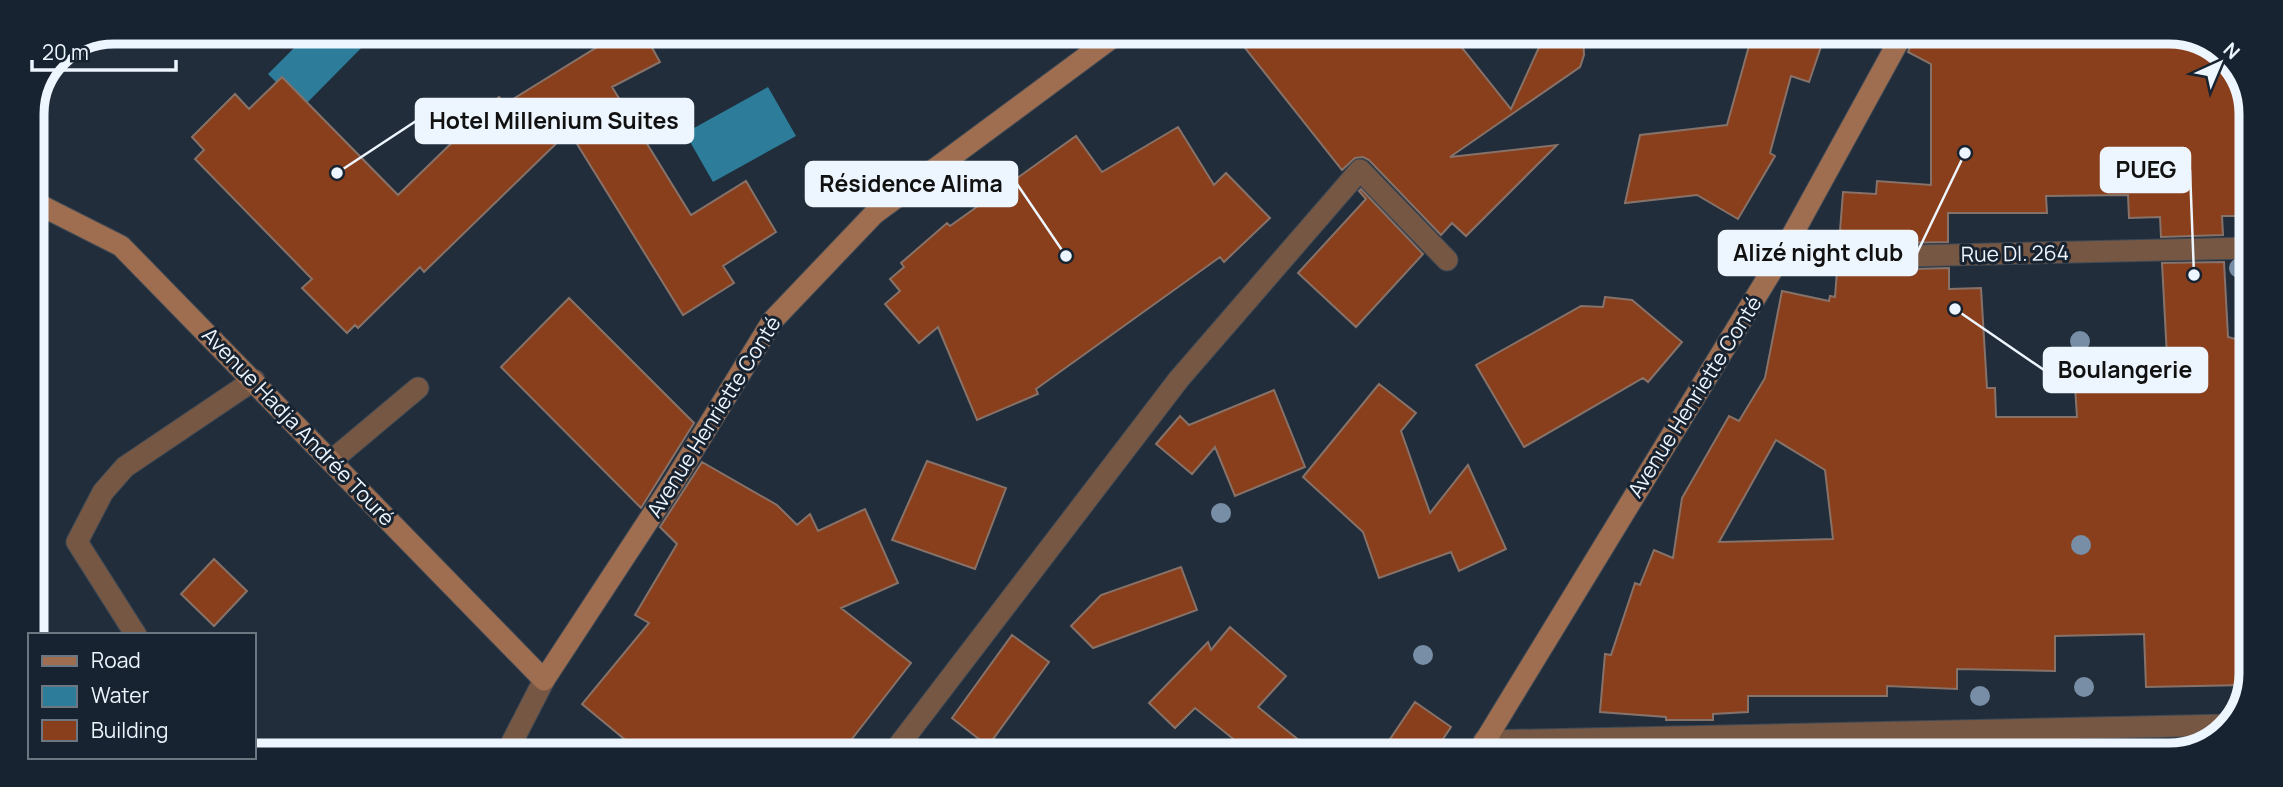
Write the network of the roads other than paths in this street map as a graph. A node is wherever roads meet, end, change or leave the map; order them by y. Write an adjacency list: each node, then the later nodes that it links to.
1 (1104, 44): 11 (main road, Avenue Henriette Conté)
2 (1897, 44): 5 (main road, Avenue Henriette Conté)
3 (44, 207): 7 (main road, Avenue Hadja Andrée Touré)
4 (2239, 248): 5 (street, Rue DI. 264)
5 (1779, 259): 15 (main road, Avenue Henriette Conté)
6 (1447, 260): 14 (street)
7 (254, 380): 9 (main road, Avenue Hadja Andrée Touré); 10 (street)
8 (418, 388): 9 (street)
9 (331, 461): 11 (main road, Avenue Hadja Andrée Touré)
10 (135, 633)
11 (544, 680): 13 (street, Avenue Henriette Conté)
12 (2216, 725): 16 (street)
13 (512, 743)
14 (902, 743)
15 (1483, 743)
16 (1643, 743)

